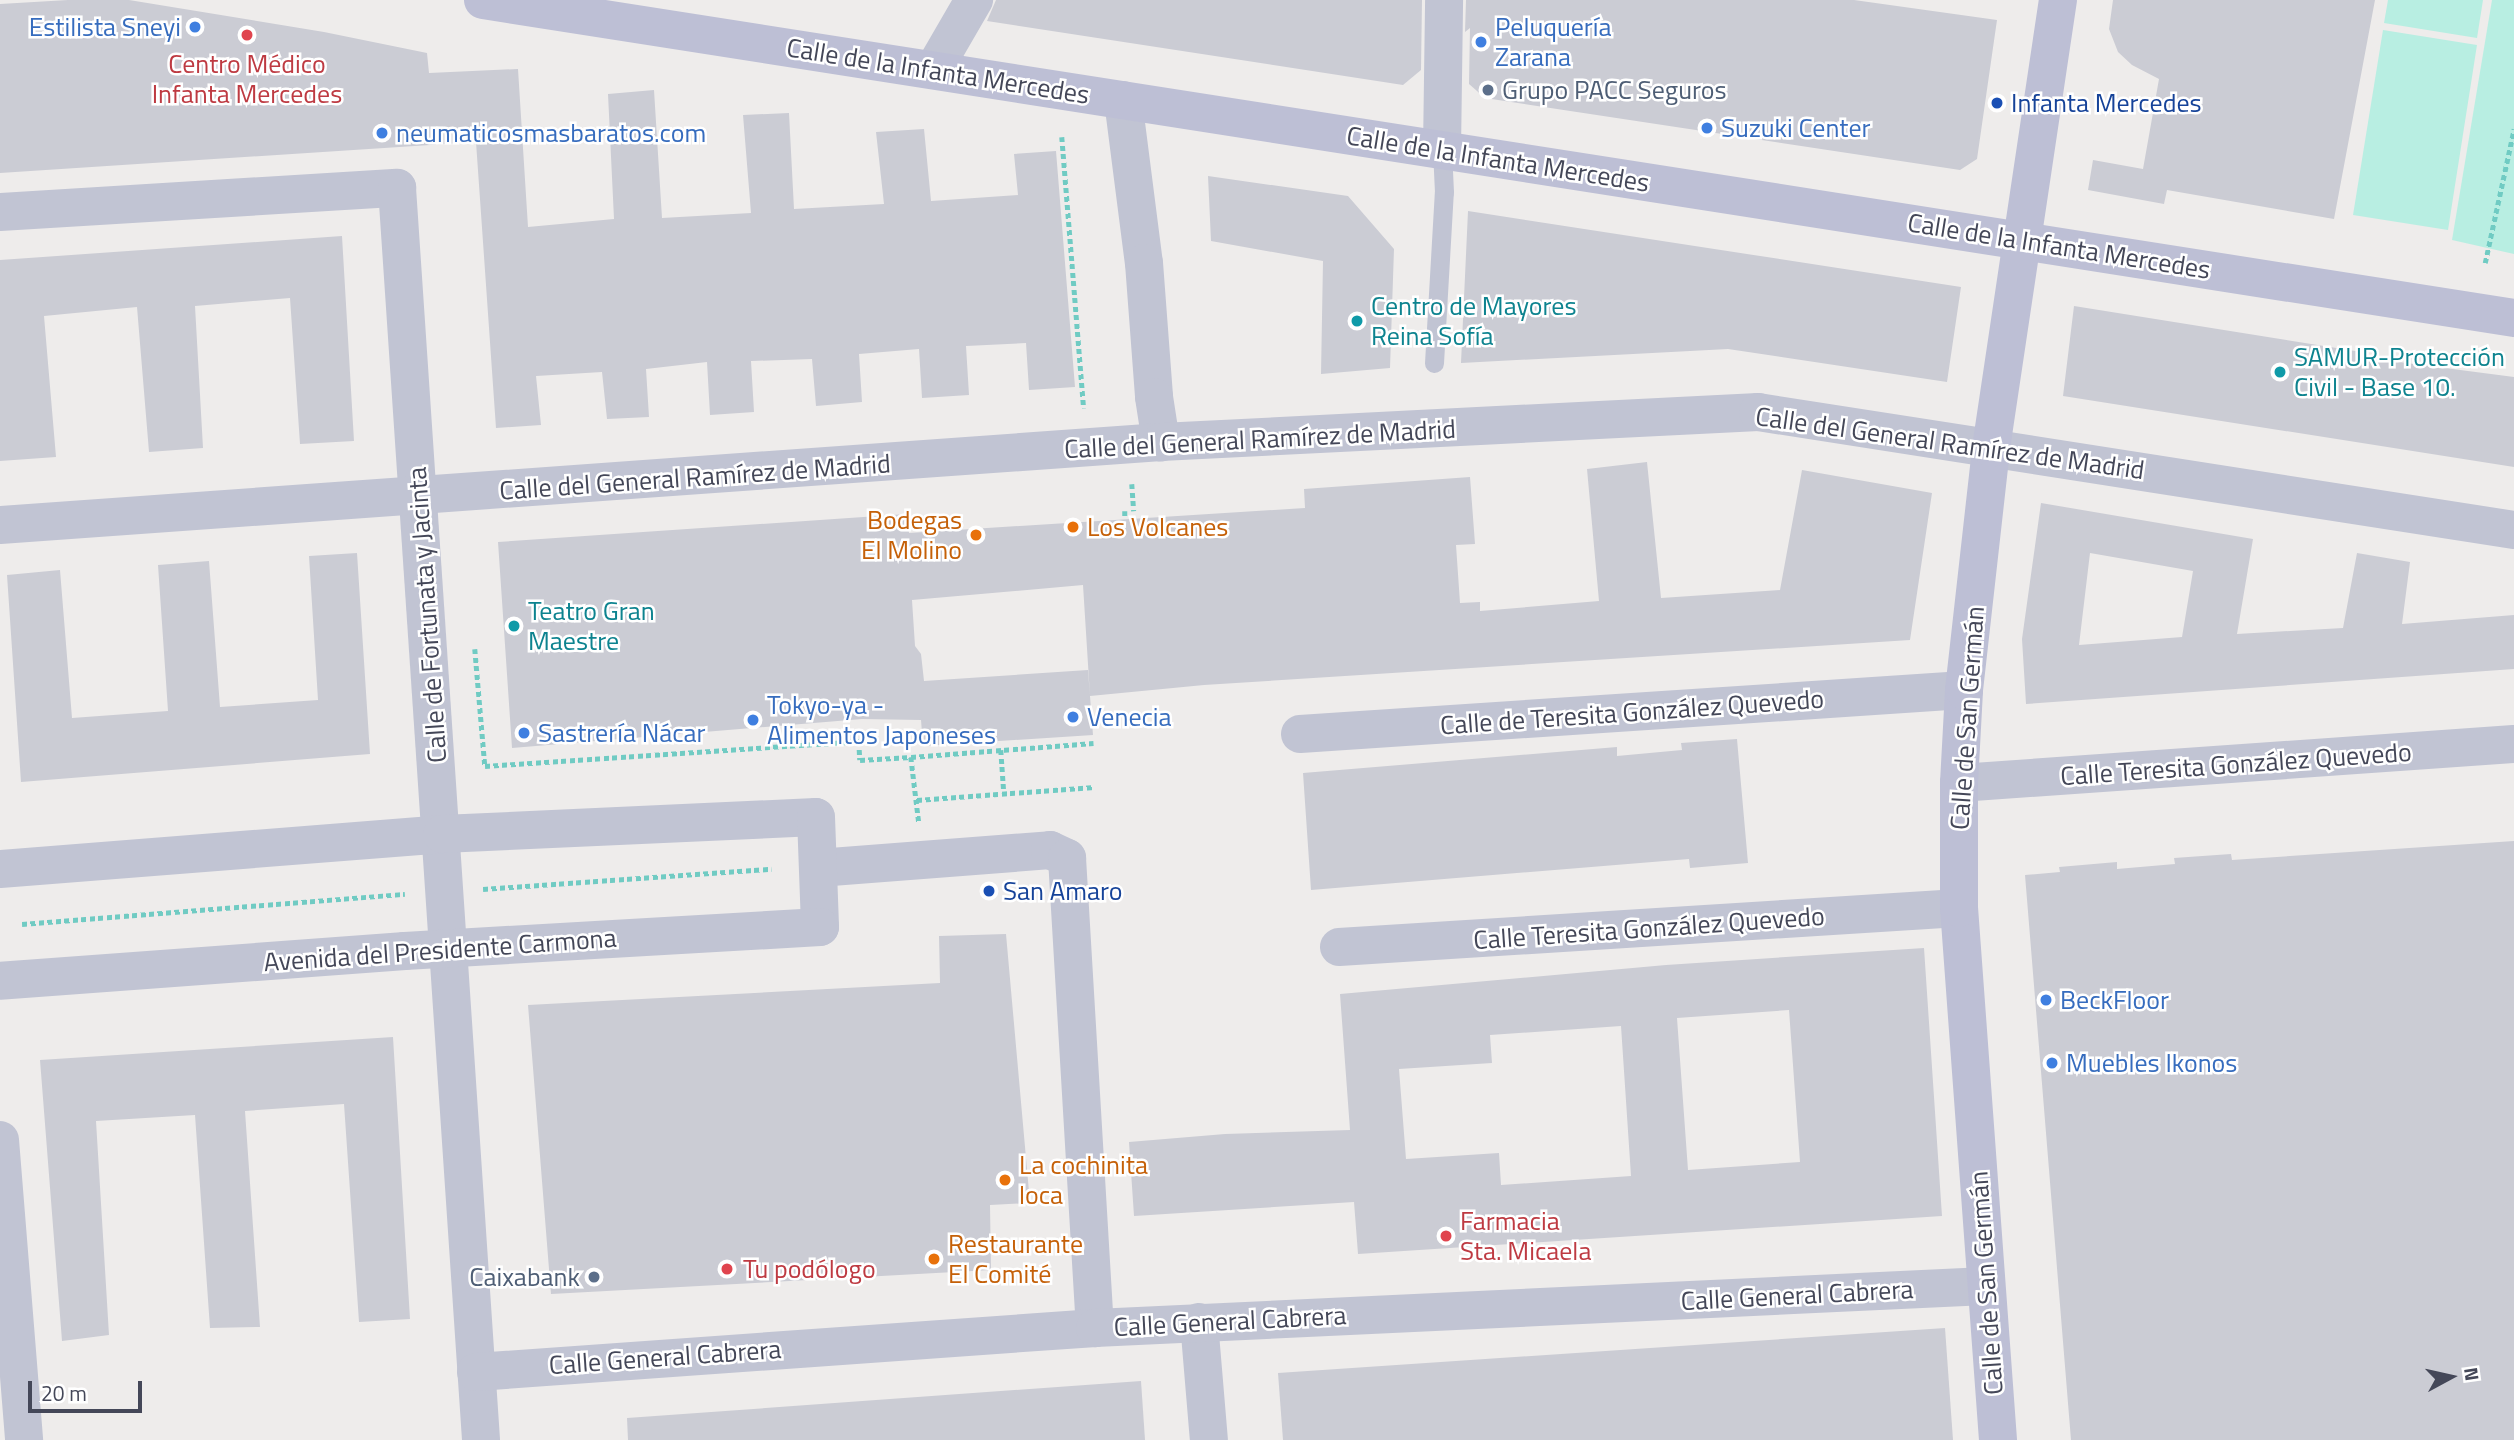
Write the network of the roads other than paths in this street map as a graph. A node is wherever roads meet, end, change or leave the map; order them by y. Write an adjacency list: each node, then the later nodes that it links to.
1 (483, 0): 5 (street, Calle de la Infanta Mercedes)
2 (974, 0): 6 (street)
3 (1444, 0): 8 (street)
4 (2058, 0): 10 (street, Calle de San Germán)
5 (555, 6): 6 (street, Calle de la Infanta Mercedes)
6 (934, 69): 7 (street, Calle de la Infanta Mercedes)
7 (1123, 100): 8 (street, Calle de la Infanta Mercedes); 13 (street)
8 (1442, 150): 10 (street, Calle de la Infanta Mercedes); 12 (lane)
9 (0, 212): 15 (street, Calle de Fortunata y Jacinta)
10 (2021, 240): 11 (street, Calle de la Infanta Mercedes); 14 (street, Calle de San Germán)
11 (2514, 318)
12 (1434, 363)
13 (1161, 442): 14 (street, Calle del General Ramírez de Madrid); 15 (street, Calle del General Ramírez de Madrid)
14 (1991, 448): 17 (street, Calle del General Ramírez de Madrid); 18 (street, Calle de San Germán)
15 (418, 496): 16 (street, Calle del General Ramírez de Madrid); 22 (street, Calle de Fortunata y Jacinta)
16 (0, 525)
17 (2514, 530)
18 (1964, 690): 19 (street, Calle de Teresita González Quevedo); 21 (street, Calle de San Germán)
19 (1300, 734)
20 (2514, 744): 21 (street, Calle Teresita González Quevedo)
21 (1959, 783): 25 (street, Calle de San Germán)
22 (442, 834): 23 (street, Avenida del Presidente Carmona); 24 (street, Avenida del Presidente Carmona); 27 (street, Calle de Fortunata y Jacinta)
23 (818, 868): 27 (street, Avenida del Presidente Carmona); 32 (street)
24 (0, 869)
25 (1959, 908): 26 (street, Calle Teresita González Quevedo); 30 (street, Calle de San Germán)
26 (1339, 947)
27 (448, 949): 28 (street, Avenida del Presidente Carmona); 33 (street, Calle de Fortunata y Jacinta)
28 (0, 981)
29 (0, 1139): 34 (street)
30 (1986, 1286): 31 (street, Calle General Cabrera); 37 (street, Calle de San Germán)
31 (1199, 1322): 32 (street, Calle General Cabrera); 36 (street)
32 (1096, 1328): 33 (street, Calle General Cabrera)
33 (476, 1371): 35 (street, Calle de Fortunata y Jacinta)
34 (24, 1440)
35 (481, 1440)
36 (1209, 1440)
37 (1997, 1440)

